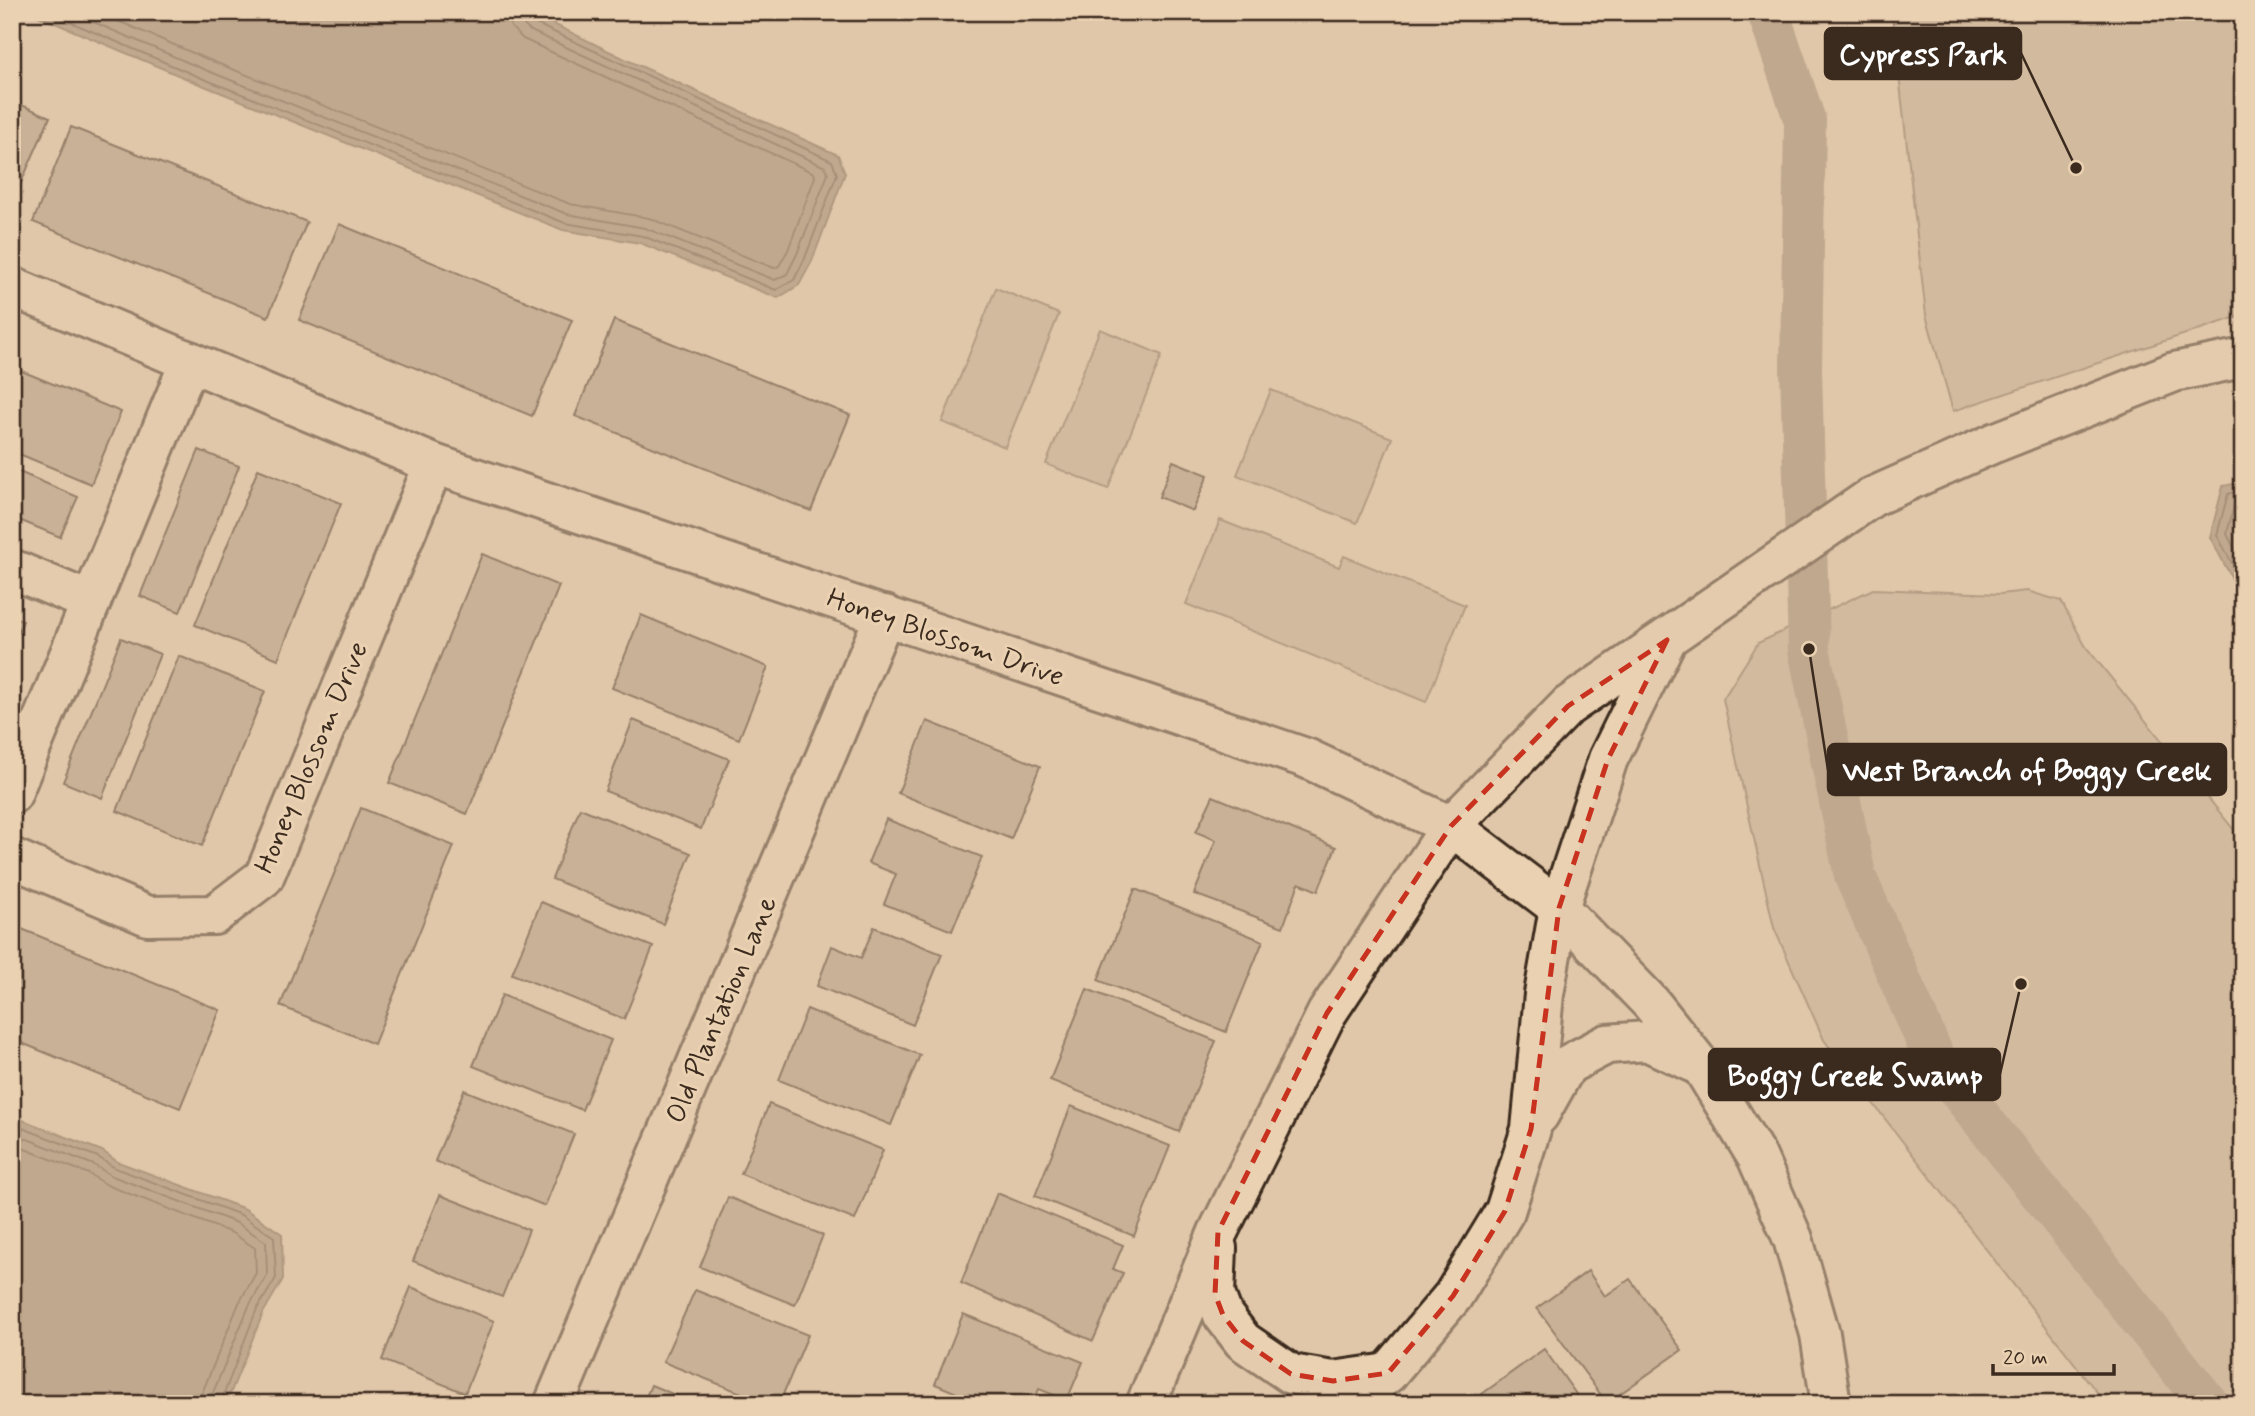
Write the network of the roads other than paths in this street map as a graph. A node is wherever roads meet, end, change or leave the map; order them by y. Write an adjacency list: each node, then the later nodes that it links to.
1 (12, 287): 3 (street, Honey Blossom Drive)
2 (2243, 358): 8 (street)
3 (190, 361): 4 (street, Honey Blossom Drive); 6 (street)
4 (434, 464): 7 (street, Honey Blossom Drive); 11 (street, Honey Blossom Drive)
5 (12, 569): 6 (street)
6 (91, 602): 9 (street)
7 (885, 615): 10 (street, Honey Blossom Drive); 17 (street, Old Plantation Lane)
8 (1667, 640): 10 (street); 12 (street)
9 (12, 794)
10 (1451, 826): 12 (street, Honey Blossom Drive); 15 (street)
11 (12, 858)
12 (1559, 908): 13 (street, Honey Blossom Drive); 14 (street)
13 (1702, 1066): 14 (street); 20 (street, Honey Blossom Drive)
14 (1531, 1129): 16 (street)
15 (1218, 1232): 16 (street); 18 (street)
16 (1388, 1373): 19 (street)
17 (554, 1404)
18 (1146, 1404)
19 (1350, 1404)
20 (1831, 1404)

